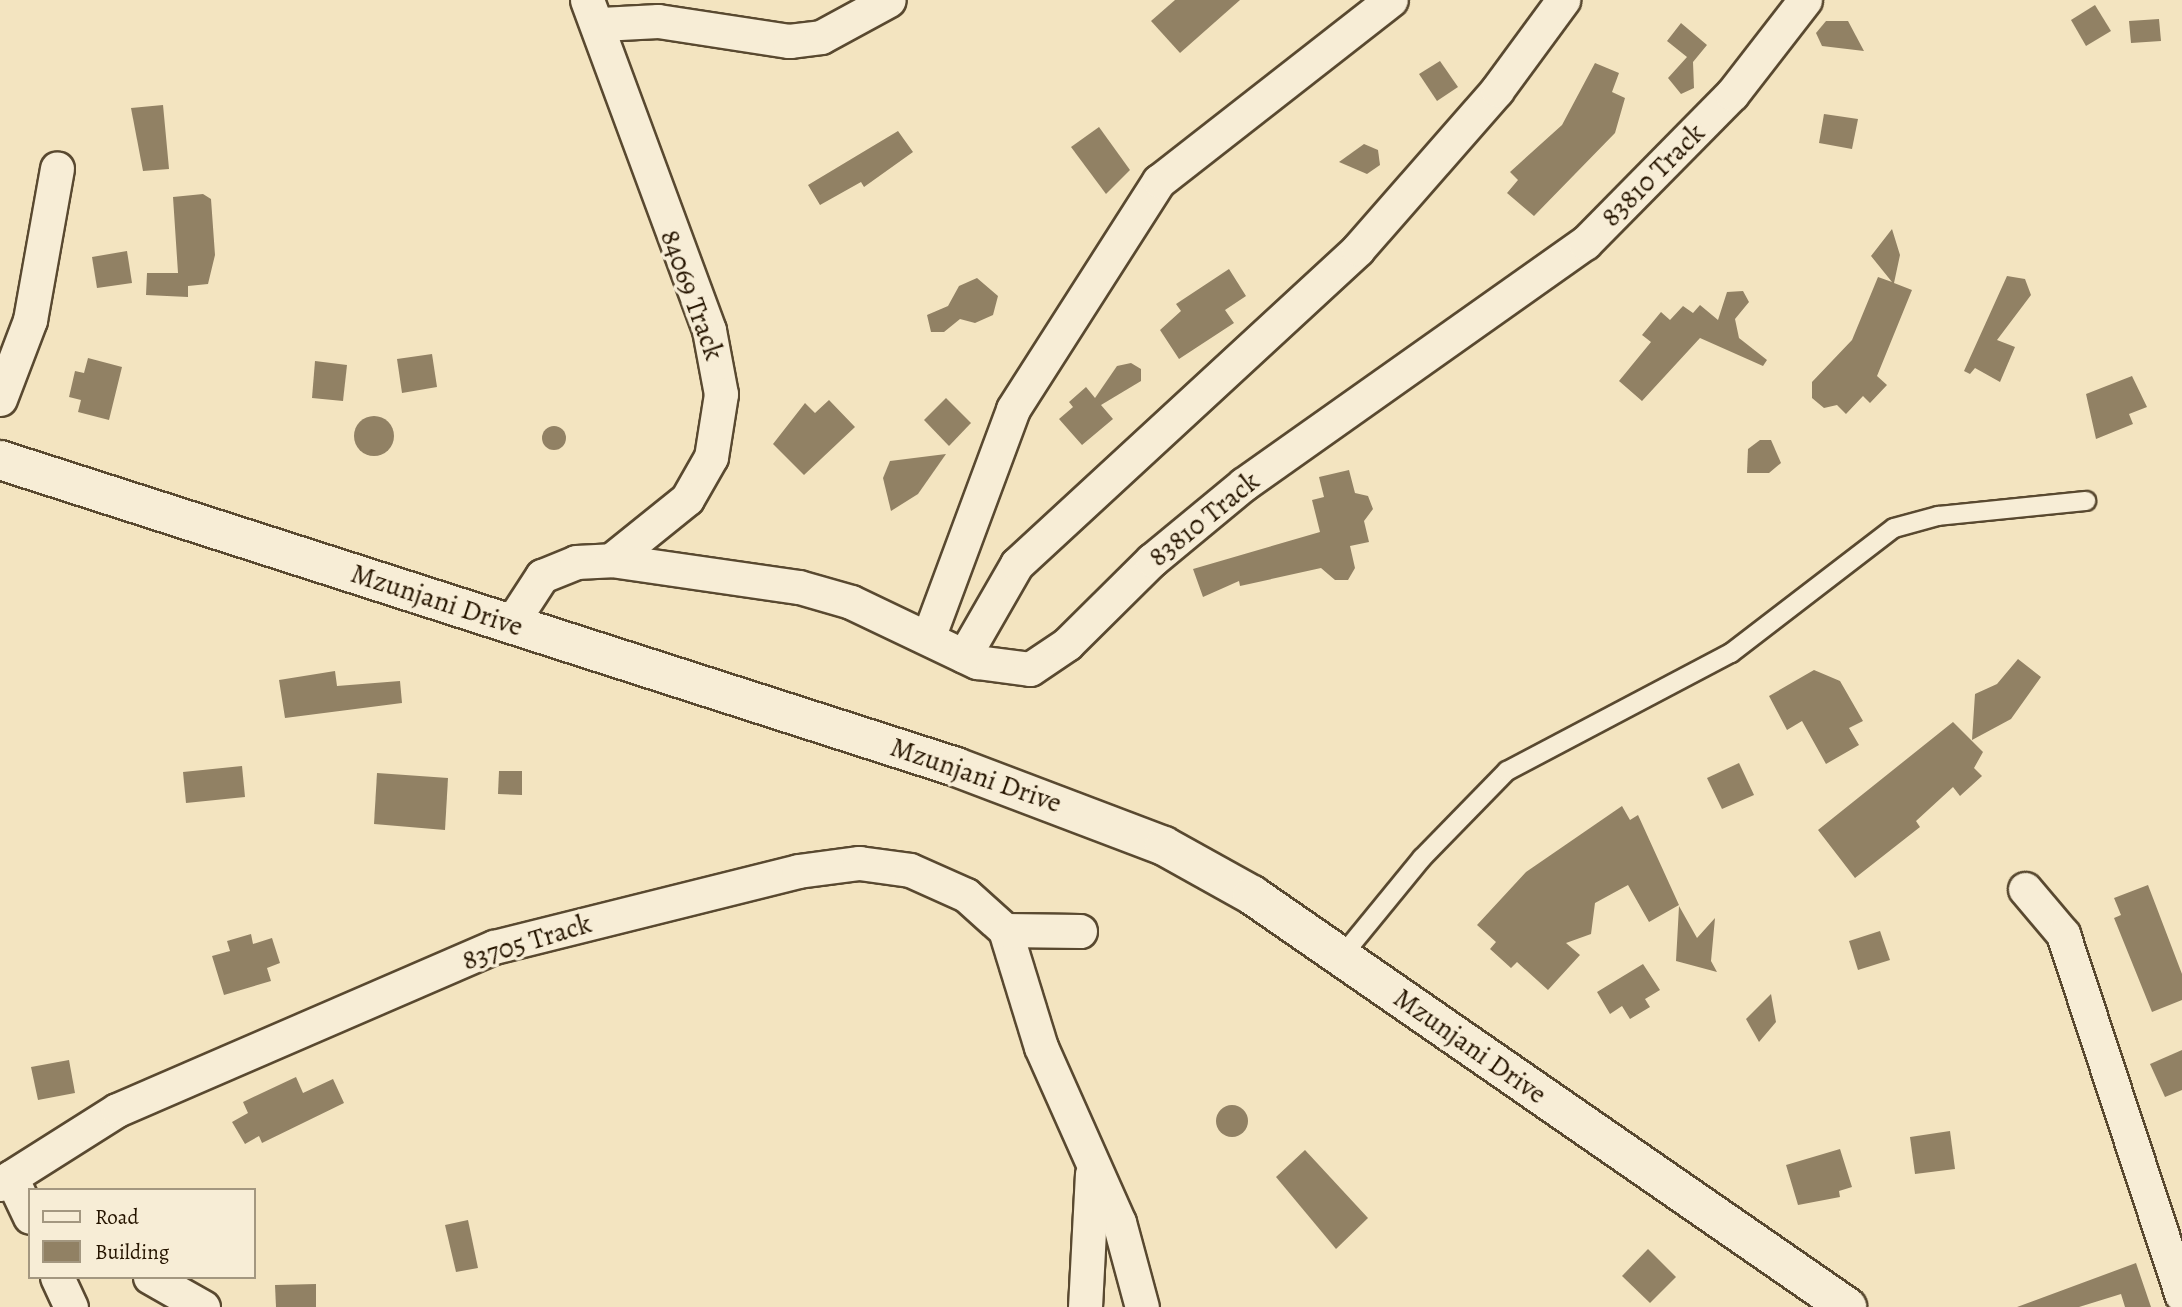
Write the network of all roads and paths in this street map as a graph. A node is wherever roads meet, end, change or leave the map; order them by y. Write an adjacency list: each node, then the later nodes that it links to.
1 (889, 0): 5 (street)
2 (1391, 0): 12 (street)
3 (1563, 0): 13 (street)
4 (1807, 3): 13 (street, 83810 Track)
5 (594, 12): 10 (street, 84069 Track)
6 (57, 168): 7 (street)
7 (0, 399)
8 (0, 460): 11 (main road, Mzunjani Drive)
9 (2085, 501): 17 (lane)
10 (611, 560): 11 (street, 83810 Track); 12 (street, 83810 Track)
11 (510, 625): 17 (main road, Mzunjani Drive)
12 (928, 638): 13 (street, 83810 Track)
13 (964, 656)
14 (2025, 889): 23 (street)
15 (1005, 930): 16 (street); 18 (street); 19 (street, 83705 Track)
16 (1080, 931)
17 (1341, 957): 28 (main road, Mzunjani Drive)
18 (1092, 1160): 26 (street); 27 (street)
19 (6, 1181): 20 (street)
20 (28, 1214)
21 (58, 1279): 24 (street)
22 (154, 1279): 25 (street)
23 (2182, 1295)
24 (71, 1307)
25 (203, 1307)
26 (1085, 1307)
27 (1142, 1307)
28 (1847, 1307)

